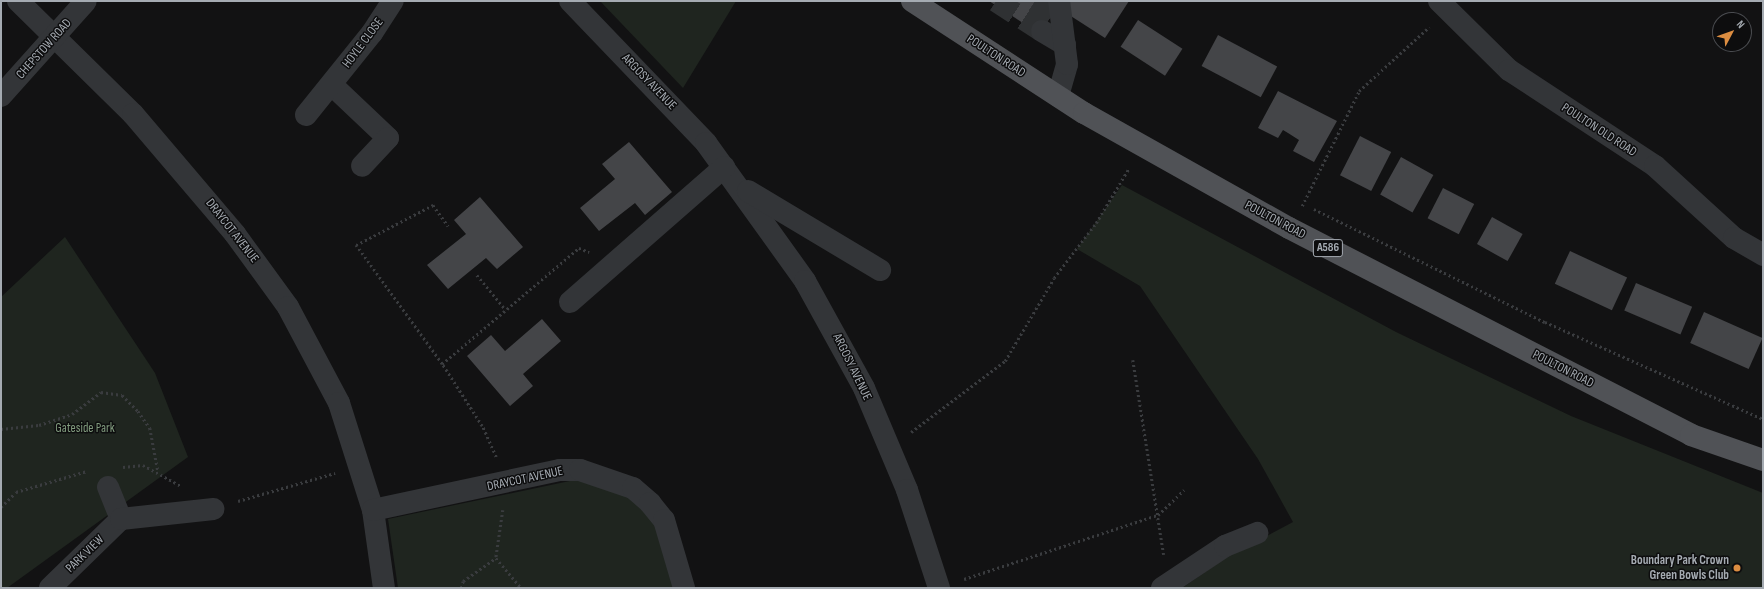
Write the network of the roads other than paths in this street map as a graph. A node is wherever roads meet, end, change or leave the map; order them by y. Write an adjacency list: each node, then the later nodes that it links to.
1 (18, 1): 8 (street, DRAYCOT AVENUE)
2 (86, 1): 8 (street, CHEPSTOW ROAD)
3 (393, 1): 9 (street, HOYLE CLOSE)
4 (570, 1): 14 (street, ARGOSY AVENUE)
5 (921, 3): 11 (main road, POULTON ROAD / A586)
6 (1443, 6): 16 (street, POULTON OLD ROAD)
7 (1054, 16): 11 (street)
8 (57, 36): 10 (street, CHEPSTOW ROAD); 22 (street, DRAYCOT AVENUE)
9 (332, 85): 12 (street, HOYLE CLOSE); 13 (street)
10 (1, 96)
11 (1058, 96): 19 (main road, POULTON ROAD / A586)
12 (306, 115)
13 (362, 166)
14 (724, 167): 15 (street, ARGOSY AVENUE); 18 (street)
15 (738, 185): 17 (street); 29 (street, ARGOSY AVENUE)
16 (1763, 255)
17 (880, 270)
18 (570, 302)
19 (1763, 460)
20 (108, 487): 23 (street)
21 (213, 508): 23 (street)
22 (373, 510): 27 (street, DRAYCOT AVENUE); 28 (street, DRAYCOT AVENUE)
23 (121, 519): 26 (street, PARK VIEW)
24 (1257, 533): 25 (street)
25 (1165, 585)
26 (50, 588)
27 (384, 588)
28 (684, 588)
29 (939, 588)

